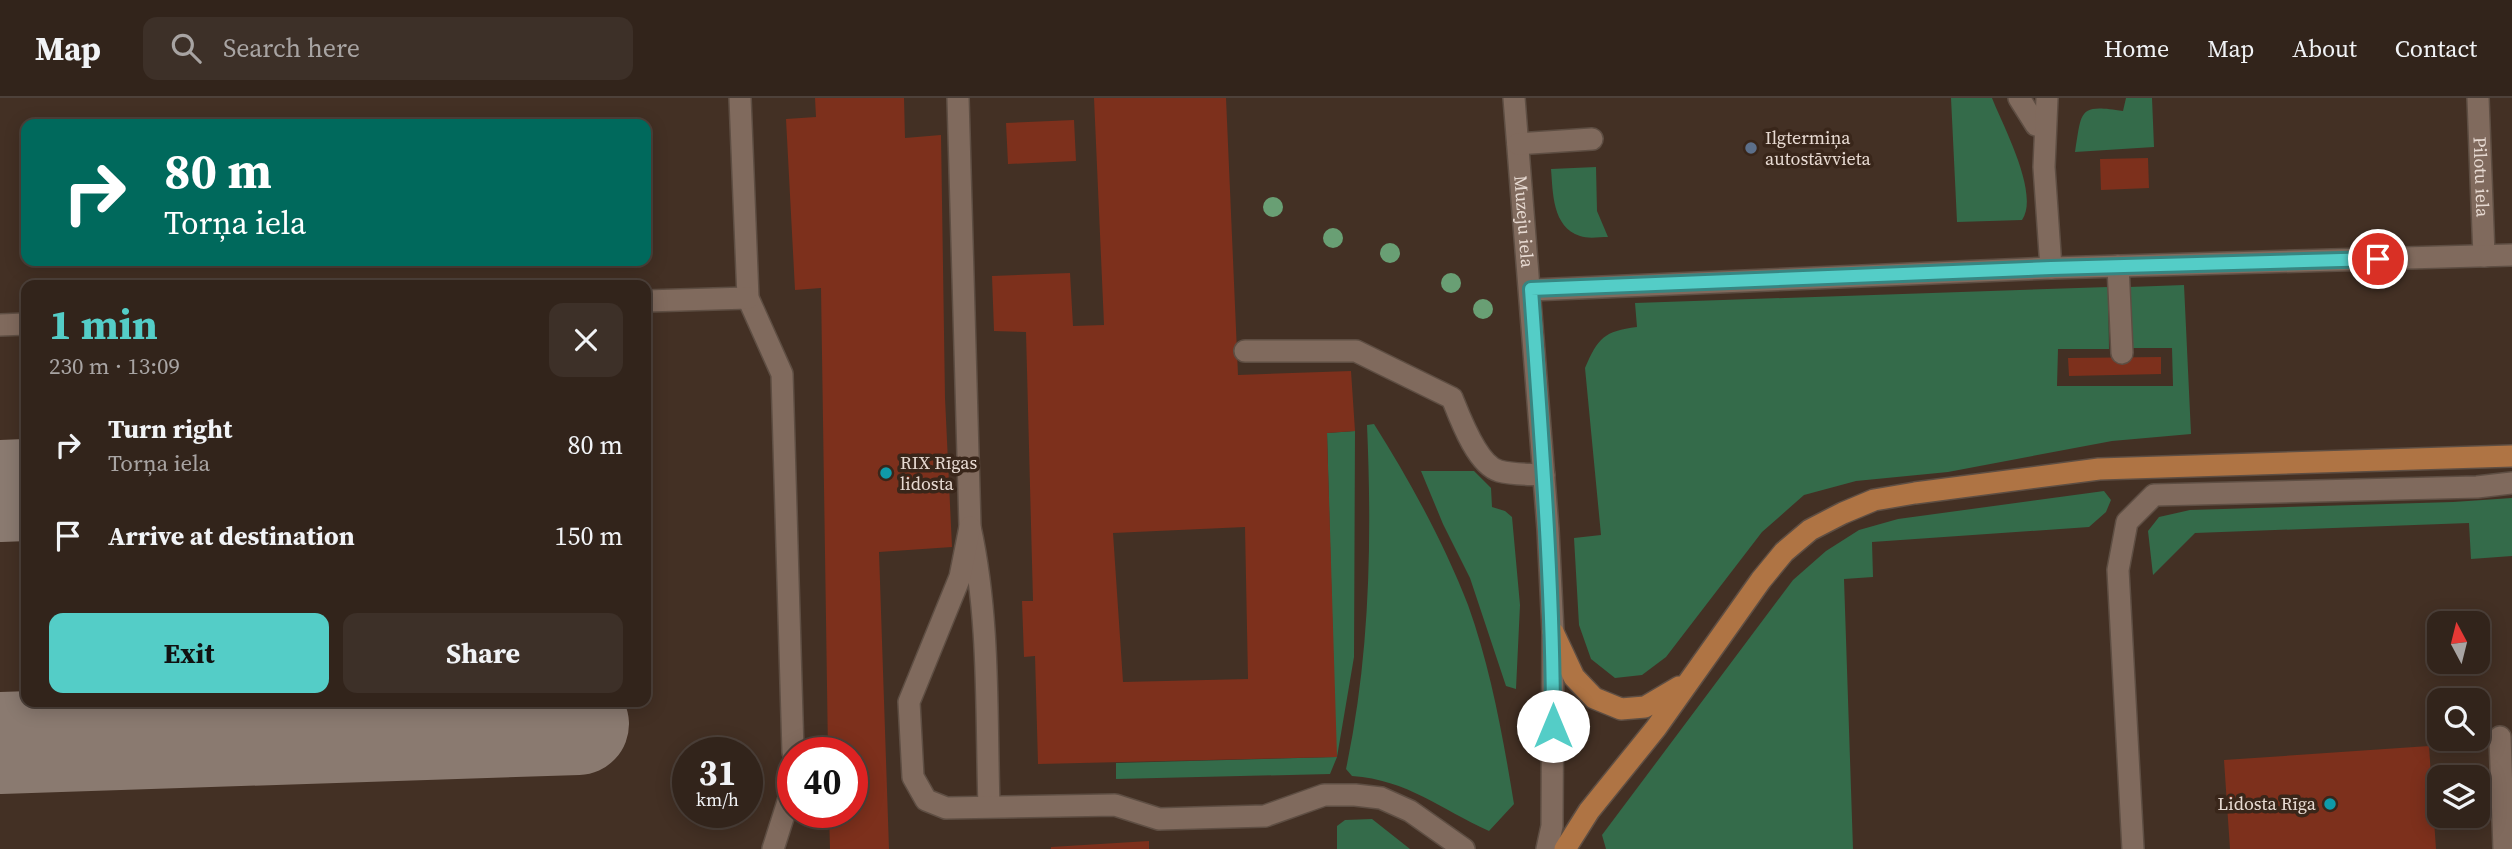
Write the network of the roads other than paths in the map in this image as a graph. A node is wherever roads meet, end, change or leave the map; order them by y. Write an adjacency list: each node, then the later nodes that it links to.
1 (740, 98): 17 (street)
2 (958, 98): 26 (street)
3 (1514, 98): 10 (street, Muzeju iela)
4 (2019, 98): 8 (street)
5 (2034, 98): 8 (street)
6 (2047, 98): 11 (street)
7 (2478, 98): 13 (street, Pilotu iela)
8 (2036, 125): 11 (street)
9 (1592, 139): 10 (street)
10 (1518, 144): 16 (street, Muzeju iela)
11 (2044, 167): 15 (street)
12 (2512, 255): 13 (street)
13 (2484, 256): 14 (street)
14 (2118, 266): 15 (street); 22 (street)
15 (2051, 268): 16 (street)
16 (1531, 289): 24 (street, Muzeju iela)
17 (748, 298): 18 (street); 29 (street)
18 (651, 301)
19 (21, 324): 20 (street)
20 (0, 325)
21 (1245, 351): 24 (street)
22 (2122, 353)
23 (2512, 456): 28 (main road)
24 (1544, 475): 27 (street, Muzeju iela)
25 (2512, 483): 37 (street)
26 (970, 527): 31 (street); 31 (street)
27 (1553, 632): 28 (main road); 35 (street, Muzeju iela)
28 (1687, 682): 36 (main road)
29 (793, 737)
30 (2500, 737): 38 (street)
31 (989, 806): 34 (street)
32 (780, 828): 33 (street)
33 (773, 849)
34 (1464, 849)
35 (1547, 849)
36 (1565, 849)
37 (2133, 849)
38 (2504, 849)

